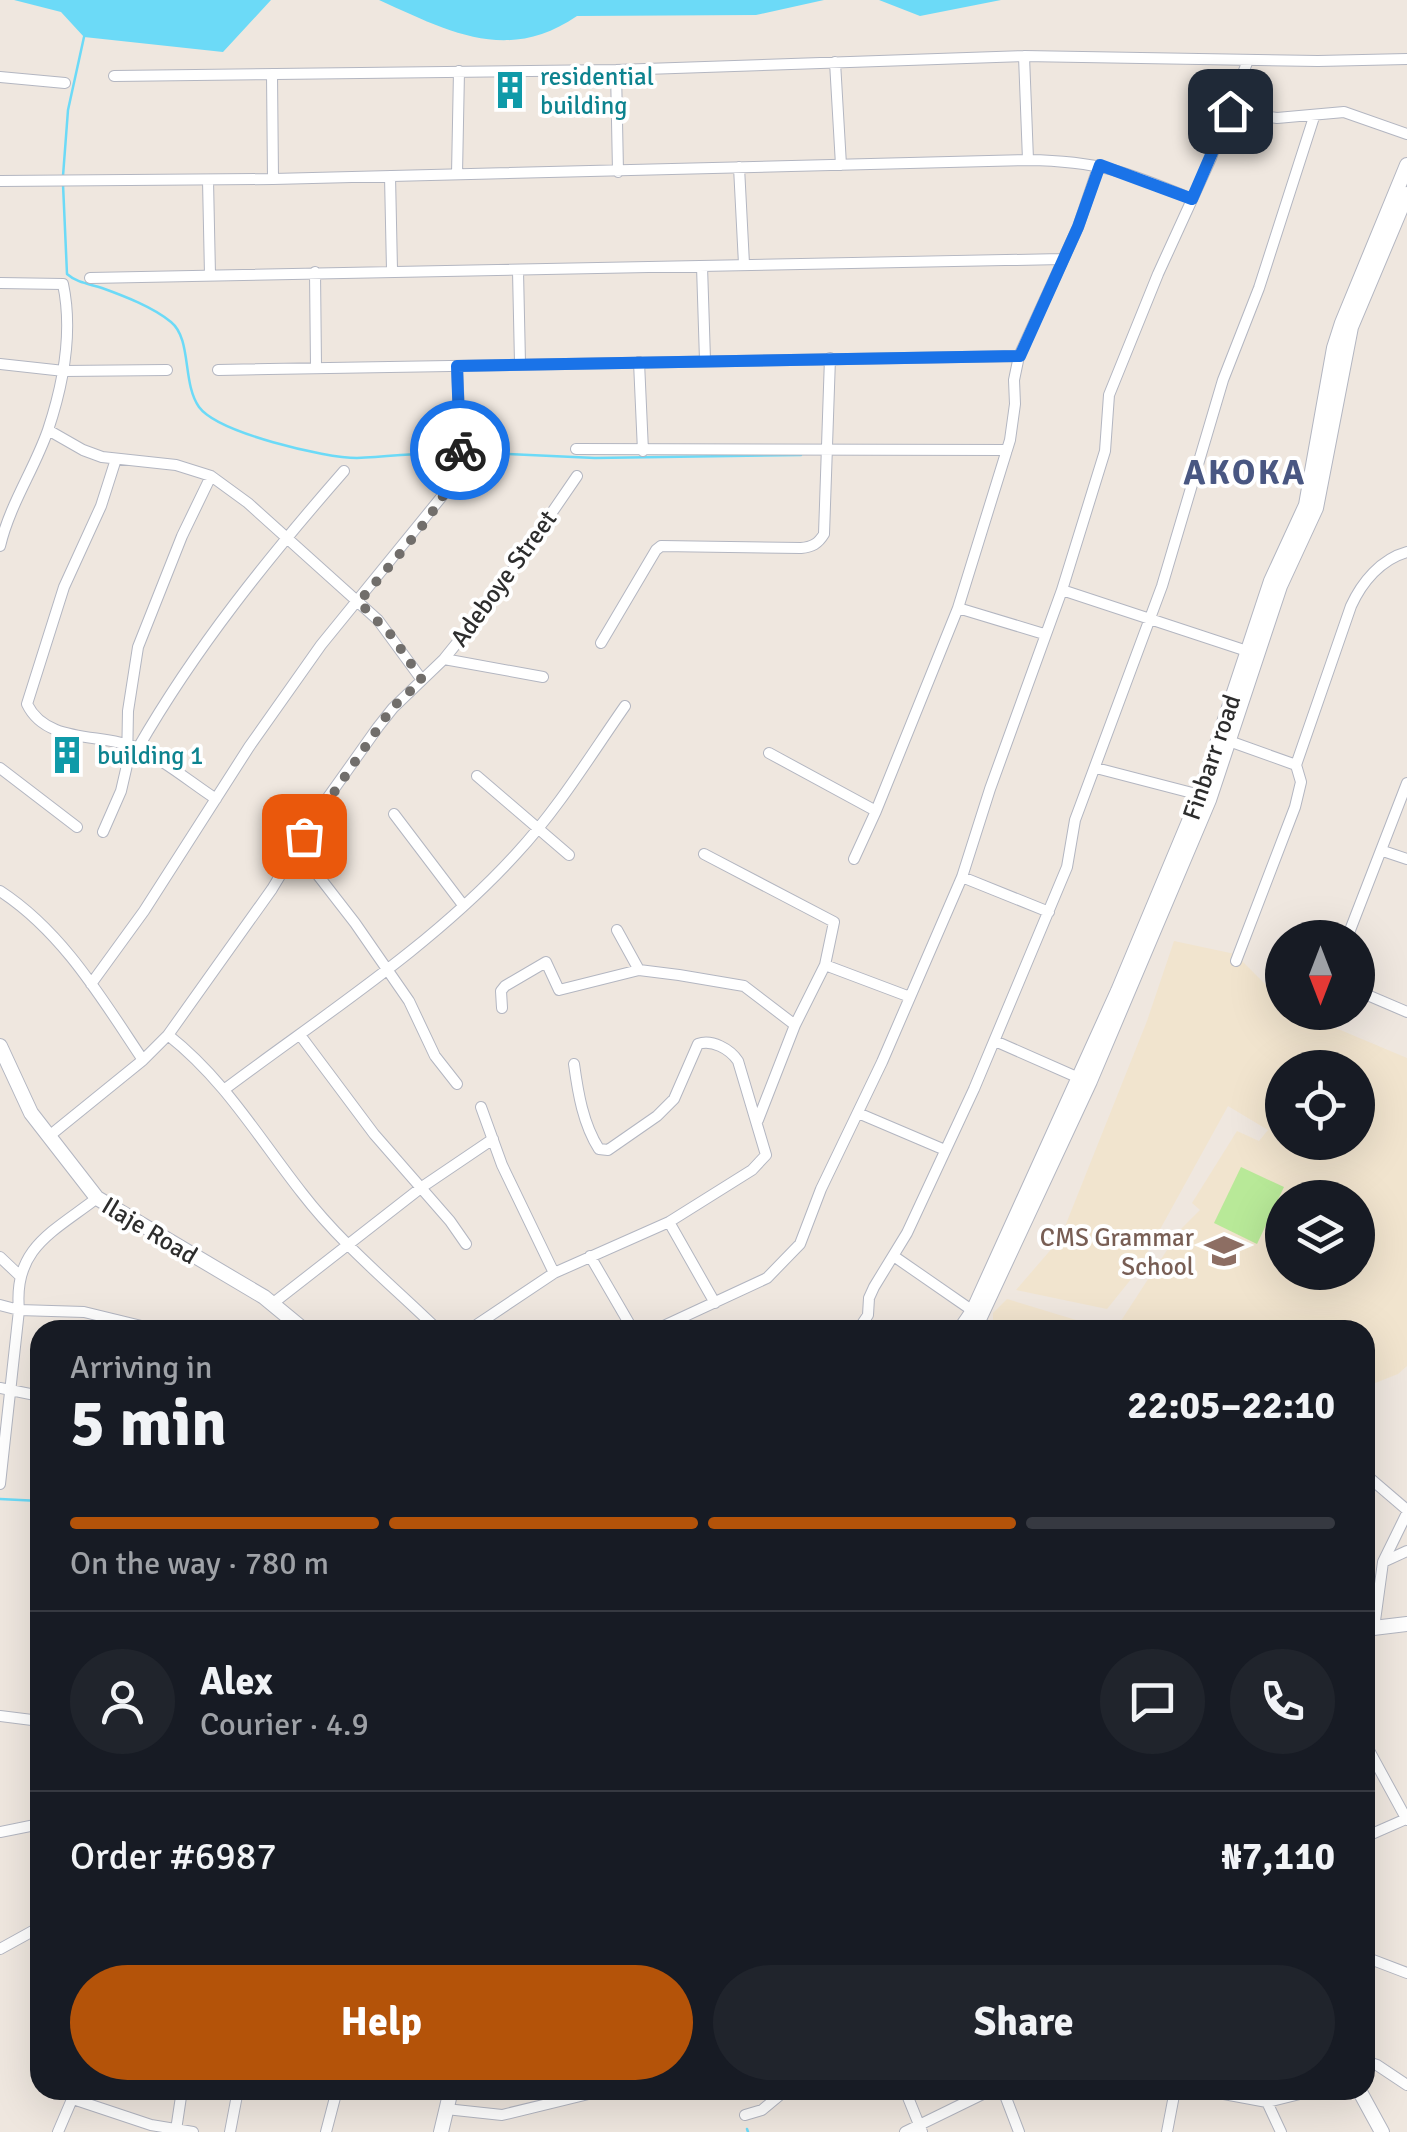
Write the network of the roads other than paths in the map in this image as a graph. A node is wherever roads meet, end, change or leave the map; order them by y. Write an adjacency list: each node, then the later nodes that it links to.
1 (1024, 56): 3 (street); 4 (street); 14 (street)
2 (1407, 58): 3 (street)
3 (1248, 60): 11 (street)
4 (835, 62): 5 (street); 17 (street)
5 (616, 70): 6 (street); 19 (street)
6 (459, 71): 7 (street); 20 (street)
7 (272, 74): 8 (street); 22 (street)
8 (114, 76)
9 (0, 77): 10 (street)
10 (65, 84)
11 (1230, 111): 12 (street); 26 (street)
12 (1314, 117): 13 (street); 63 (street)
13 (1407, 134)
14 (1028, 160): 15 (street); 17 (street)
15 (1100, 165): 26 (street); 28 (street)
16 (1407, 165): 66 (main road, Finbarr road)
17 (841, 166): 18 (street)
18 (739, 168): 19 (street); 29 (street)
19 (618, 172): 20 (street)
20 (457, 174): 21 (street)
21 (390, 176): 22 (street); 31 (street)
22 (273, 179): 23 (street)
23 (208, 180): 24 (street); 34 (street)
24 (0, 181)
25 (1407, 194): 27 (main road, Finbarr road)
26 (1192, 199): 60 (street)
27 (1403, 218): 71 (main road, Finbarr road)
28 (1062, 258): 29 (street); 37 (street)
29 (744, 264): 30 (street)
30 (702, 266): 32 (street); 39 (street)
31 (392, 270): 32 (street); 33 (street)
32 (518, 271): 41 (street)
33 (315, 272): 34 (street); 44 (street)
34 (210, 275): 35 (street)
35 (90, 278)
36 (0, 284): 47 (street)
37 (1020, 356): 38 (street); 51 (street)
38 (830, 358): 39 (street); 52 (street)
39 (705, 360): 40 (street)
40 (639, 362): 41 (street); 50 (street)
41 (520, 363): 43 (street)
42 (0, 364): 47 (street)
43 (457, 366): 44 (street); 61 (street)
44 (316, 367): 46 (street)
45 (167, 370): 47 (street)
46 (218, 370)
47 (64, 371): 48 (street)
48 (48, 430): 53 (street); 58 (street)
49 (576, 449): 50 (street)
50 (643, 450): 52 (street)
51 (1007, 450): 52 (street); 62 (street)
52 (826, 453): 65 (street)
53 (116, 459): 55 (street); 72 (street)
54 (344, 471): 57 (street)
55 (210, 476): 57 (street); 72 (street)
56 (577, 476): 67 (street, Adeboye Street)
57 (288, 538): 61 (street); 72 (street)
58 (0, 546)
59 (1407, 552): 74 (street)
60 (1062, 590): 63 (street); 64 (street)
61 (359, 602): 69 (street); 80 (street)
62 (958, 608): 64 (street); 81 (street)
63 (1150, 620): 66 (street); 76 (street)
64 (1044, 634): 93 (street)
65 (601, 644)
66 (1247, 652): 79 (main road, Finbarr road)
67 (444, 658): 68 (street); 69 (street, Adeboye Street)
68 (543, 677)
69 (422, 680): 87 (street, Adeboye Street)
70 (626, 706): 84 (street)
71 (1229, 741): 74 (street); 92 (main road, Finbarr road)
72 (134, 747): 80 (street); 85 (street)
73 (768, 753): 81 (street)
74 (1296, 765): 99 (street)
75 (0, 768): 83 (street)
76 (1096, 768): 79 (street); 96 (street)
77 (477, 776): 84 (street)
78 (1407, 783): 86 (street)
79 (1200, 795): 92 (main road, Finbarr road)
80 (216, 799): 103 (street)
81 (876, 811): 90 (street)
82 (394, 814): 95 (street)
83 (76, 827)
84 (538, 828): 89 (street); 95 (street)
85 (104, 832)
86 (1382, 851): 91 (street); 97 (street)
87 (292, 853): 101 (street); 109 (street, Adeboye Street)
88 (704, 854): 100 (street)
89 (568, 855)
90 (854, 859)
91 (1407, 859)
92 (1177, 864): 115 (main road, Finbarr road); 147 (main road, Finbarr road)
93 (962, 877): 96 (street); 104 (street)
94 (0, 891): 103 (street)
95 (463, 905): 101 (street)
96 (1049, 912): 111 (street)
97 (1354, 920)
98 (617, 930): 102 (street)
99 (1236, 961)
100 (826, 966): 104 (street); 108 (street)
101 (387, 970): 110 (street); 116 (street)
102 (640, 970): 106 (street); 108 (street)
103 (91, 984): 113 (street)
104 (910, 997): 119 (street)
105 (1375, 999): 107 (street)
106 (502, 1008)
107 (1407, 1012)
108 (795, 1025): 120 (street)
109 (168, 1035): 113 (street, Adeboye Street); 117 (street)
110 (300, 1035): 117 (street); 124 (street)
111 (995, 1041): 115 (street); 123 (street)
112 (0, 1046): 121 (main road, Ilaje Road)
113 (143, 1060): 121 (street, Adeboye Street)
114 (574, 1064): 120 (street)
115 (1080, 1078): 138 (main road, Finbarr road)
116 (457, 1084)
117 (226, 1089): 127 (street)
118 (481, 1107): 122 (street)
119 (858, 1113): 123 (street); 134 (street)
120 (758, 1120): 126 (street)
121 (48, 1137): 125 (main road, Ilaje Road)
122 (493, 1139): 124 (street); 132 (street)
123 (945, 1150): 131 (street)
124 (422, 1187): 127 (street); 128 (street)
125 (97, 1198): 133 (street); 135 (main road, Ilaje Road)
126 (669, 1222): 129 (street); 134 (street)
127 (348, 1244): 135 (street); 141 (street)
128 (466, 1244)
129 (590, 1256): 132 (street); 143 (street)
130 (0, 1257): 133 (street)
131 (895, 1257): 138 (street); 145 (street)
132 (554, 1273): 142 (street)
133 (19, 1275): 137 (street)
134 (714, 1303): 144 (street)
135 (272, 1304): 140 (main road, Ilaje Road)
136 (0, 1305): 137 (street)
137 (19, 1310): 139 (street); 148 (street)
138 (973, 1311): 146 (main road, Finbarr road)
139 (117, 1320)
140 (292, 1320)
141 (426, 1320)
142 (484, 1320)
143 (628, 1320)
144 (677, 1320)
145 (865, 1320)
146 (967, 1320)
147 (979, 1320)
148 (6, 1389): 149 (street)
149 (0, 1476): 151 (street)
150 (1375, 1483): 152 (street)
151 (0, 1484)
152 (1407, 1511): 154 (street)
153 (1407, 1550): 154 (street)
154 (1383, 1562): 155 (street)
155 (1375, 1600)
156 (1407, 1624): 157 (main road)
157 (1375, 1628)
158 (0, 1716): 159 (street)
159 (30, 1720)
160 (1375, 1761): 161 (street)
161 (1407, 1819): 164 (street)
162 (30, 1826): 163 (street)
163 (0, 1832)
164 (1375, 1833)
165 (30, 1932): 166 (street)
166 (0, 1949)
167 (1375, 1961): 168 (street)
168 (1407, 1973)
169 (1375, 2064): 170 (street)
170 (1407, 2085)
171 (72, 2100): 193 (street)
172 (88, 2100): 190 (street)
173 (180, 2100): 192 (street)
174 (236, 2100): 195 (street)
175 (334, 2100): 196 (street)
176 (440, 2100): 197 (main road)
177 (448, 2100): 188 (main road)
178 (568, 2100): 188 (street)
179 (774, 2100): 189 (street)
180 (909, 2100): 191 (street)
181 (972, 2100): 191 (street)
182 (1007, 2100): 200 (street)
183 (1173, 2100): 201 (street)
184 (1256, 2100): 187 (street)
185 (1274, 2100): 187 (street)
186 (1364, 2100): 203 (main road)
187 (1266, 2102): 202 (street)
188 (446, 2109): 198 (main road)
189 (745, 2115)
190 (149, 2128): 192 (street)
191 (920, 2128): 199 (street)
192 (176, 2130): 194 (street)
193 (58, 2132)
194 (193, 2132)
195 (230, 2132)
196 (326, 2132)
197 (433, 2132)
198 (441, 2132)
199 (904, 2132)
200 (1018, 2132)
201 (1167, 2132)
202 (1281, 2132)
203 (1382, 2132)

